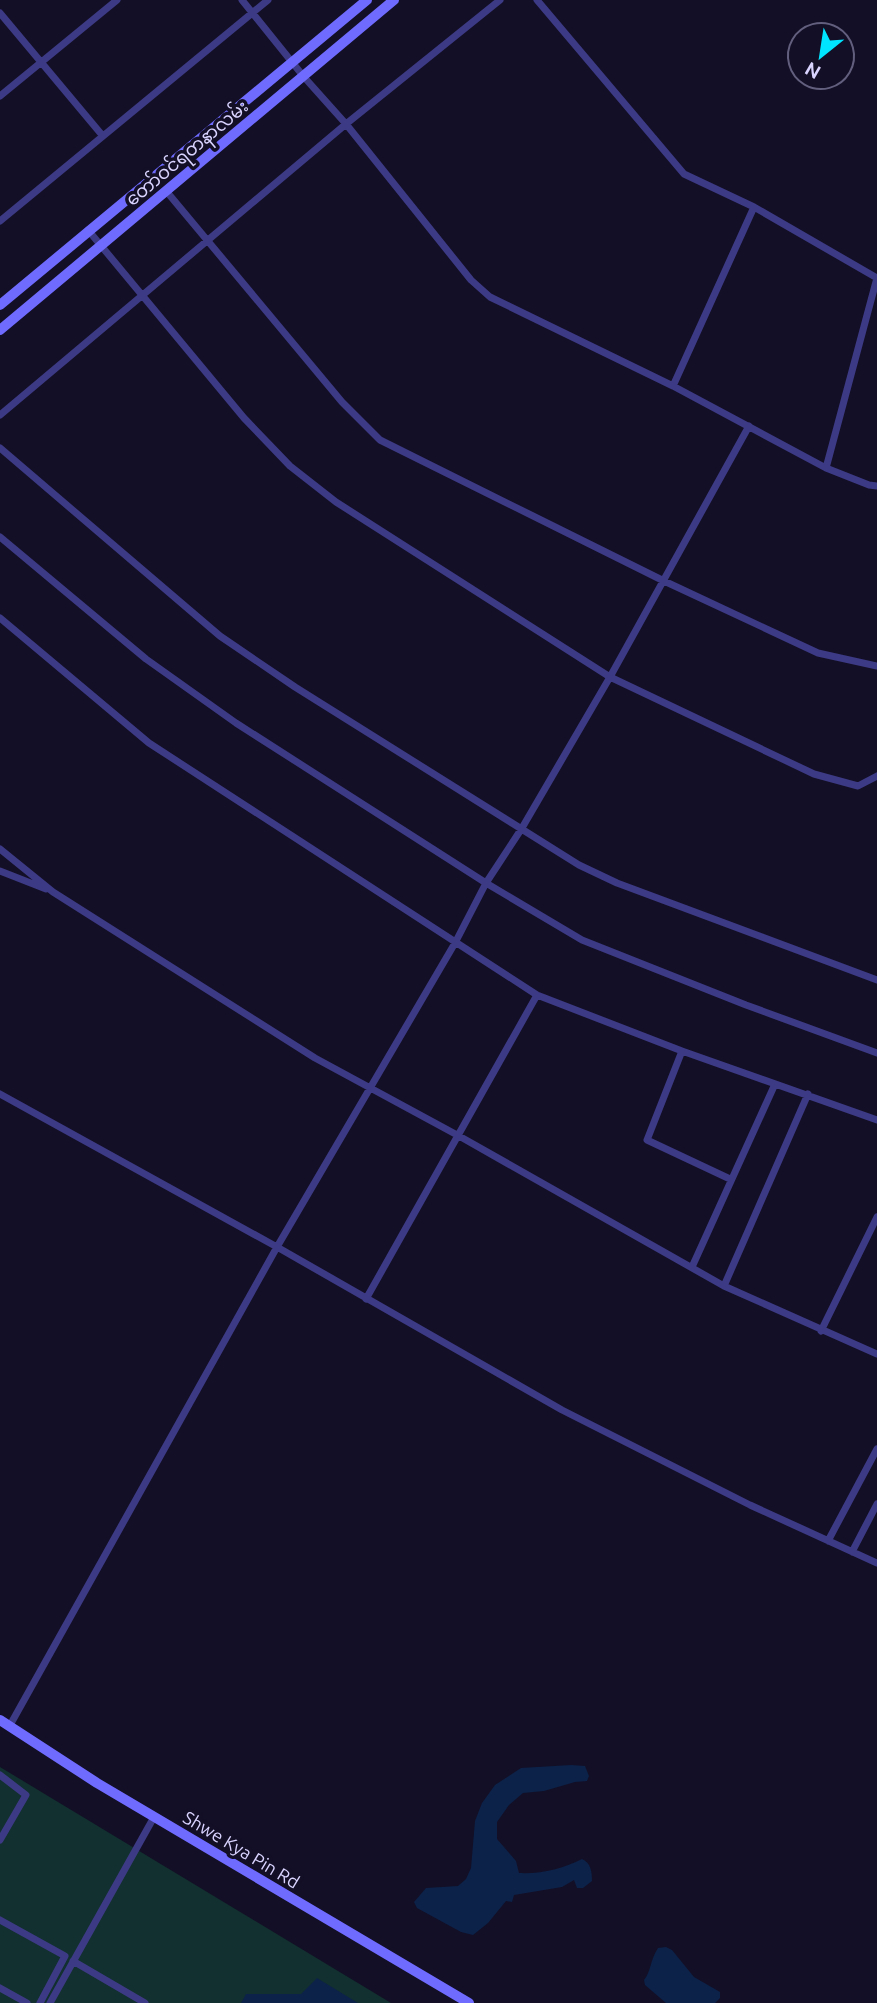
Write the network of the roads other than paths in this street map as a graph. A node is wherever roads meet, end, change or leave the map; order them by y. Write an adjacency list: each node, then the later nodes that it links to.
1 (243, 0): 8 (street)
2 (268, 0): 8 (street)
3 (367, 0): 11 (main road, တော်ဝင်ရတနာလမ်း)
4 (394, 0): 12 (main road, တော်ဝင်ရတနာလမ်း)
5 (500, 0): 14 (street)
6 (537, 0): 17 (street)
7 (115, 1): 10 (street)
8 (253, 12): 11 (street); 15 (street)
9 (0, 13): 10 (street)
10 (41, 62): 13 (street); 15 (street)
11 (293, 62): 12 (street); 19 (main road, တော်ဝင်ရတနာလမ်း)
12 (304, 77): 14 (street); 16 (main road, တော်ဝင်ရတနာလမ်း)
13 (0, 96)
14 (346, 124): 20 (street); 26 (street)
15 (102, 135): 18 (street)
16 (166, 192): 20 (street); 21 (main road, တော်ဝင်ရတနာလမ်း)
17 (754, 207): 22 (street); 26 (street)
18 (0, 221)
19 (89, 230): 21 (street); 24 (main road, တော်ဝင်ရတနာလမ်း)
20 (207, 242): 23 (street); 33 (street)
21 (101, 245): 23 (street); 25 (main road, တော်ဝင်ရတနာလမ်း)
22 (877, 278): 30 (street)
23 (143, 295): 27 (street); 36 (street)
24 (0, 305)
25 (0, 330)
26 (673, 386): 28 (street)
27 (0, 415)
28 (749, 426): 30 (street); 33 (street)
29 (0, 448): 38 (street)
30 (826, 468): 31 (street)
31 (877, 486)
32 (0, 537): 41 (street)
33 (664, 581): 35 (street); 36 (street)
34 (0, 618): 43 (street)
35 (877, 666)
36 (610, 677): 37 (street); 38 (street)
37 (877, 776)
38 (522, 828): 41 (street); 44 (street)
39 (0, 849): 42 (street)
40 (0, 871): 42 (street)
41 (486, 883): 43 (street); 47 (street)
42 (53, 892): 49 (street)
43 (456, 943): 45 (street); 49 (street)
44 (877, 980)
45 (537, 995): 46 (street); 53 (street)
46 (682, 1051): 48 (street); 54 (street)
47 (877, 1053)
48 (775, 1084): 51 (street); 54 (street)
49 (371, 1088): 53 (street); 56 (street)
50 (0, 1094): 56 (street)
51 (808, 1094): 52 (street); 58 (street)
52 (877, 1120)
53 (459, 1136): 57 (street); 59 (street)
54 (730, 1179): 57 (street)
55 (877, 1217): 60 (street)
56 (278, 1247): 59 (street); 67 (street)
57 (692, 1267): 58 (street)
58 (724, 1286): 60 (street)
59 (366, 1299): 64 (street)
60 (821, 1331): 61 (street)
61 (877, 1354)
62 (877, 1449): 64 (street)
63 (877, 1504): 65 (street)
64 (828, 1541): 65 (street)
65 (852, 1552): 66 (street)
66 (877, 1563)
67 (4, 1723): 69 (main road, Shwe Kya Pin Rd)
68 (0, 1775): 70 (street)
69 (154, 1817): 72 (street); 78 (main road, Shwe Kya Pin Rd)
70 (0, 1840)
71 (0, 1920): 75 (street)
72 (73, 1961): 76 (street); 77 (street)
73 (0, 1988): 74 (street)
74 (27, 2003)
75 (40, 2003)
76 (50, 2003)
77 (145, 2003)
78 (469, 2003)

